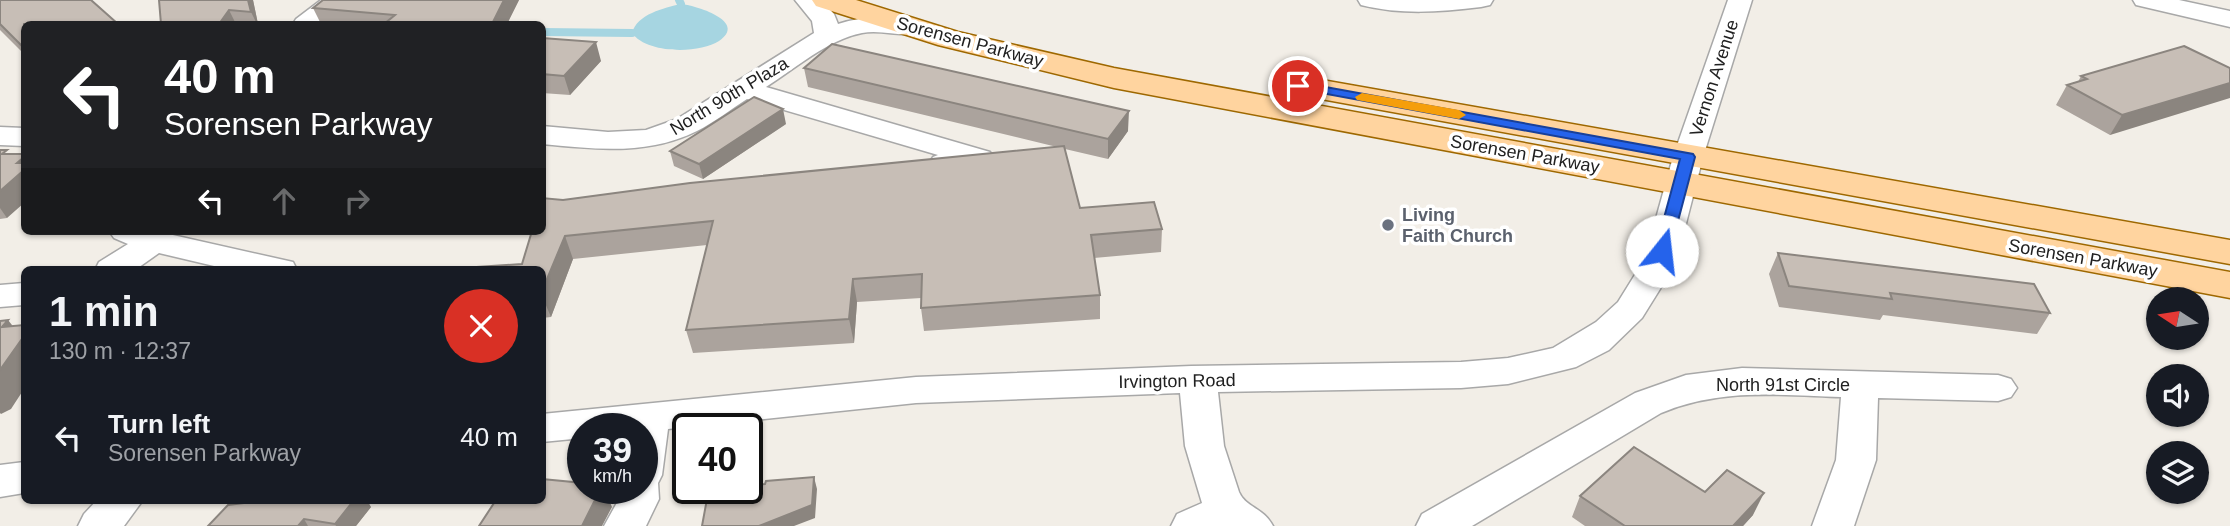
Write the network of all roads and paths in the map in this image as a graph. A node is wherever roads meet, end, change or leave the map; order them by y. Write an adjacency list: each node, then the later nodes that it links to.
1 (337, 0): 10 (street)
2 (807, 0): 11 (street)
3 (826, 0): 8 (main road, Sorensen Parkway)
4 (1370, 0): 5 (street)
5 (1481, 0)
6 (1740, 0): 17 (street, Vernon Avenue)
7 (2145, 0): 9 (street)
8 (912, 14): 11 (street, North 90th Plaza); 17 (main road, Sorensen Parkway)
9 (2230, 19)
10 (309, 21)
11 (827, 36): 12 (street, North 90th Plaza)
12 (744, 89): 13 (street, North 90th Plaza); 16 (street)
13 (546, 135)
14 (0, 136): 15 (street)
15 (21, 137)
16 (911, 167)
17 (1684, 170): 19 (main road, Sorensen Parkway); 23 (main road, Sorensen Parkway); 26 (street, Irvington Road)
18 (140, 237): 20 (street); 21 (street)
19 (2230, 252)
20 (228, 263): 22 (street)
21 (115, 266)
22 (251, 266)
23 (2230, 285)
24 (21, 294): 25 (street)
25 (0, 296)
26 (1198, 379): 29 (street, Irvington Road); 36 (street)
27 (1860, 384): 28 (street, North 91st Circle); 39 (street, North 91st Circle); 40 (street)
28 (1998, 388)
29 (658, 415)
30 (567, 425): 31 (street, Irvington Road)
31 (546, 428)
32 (21, 478): 33 (street)
33 (0, 481)
34 (119, 504): 37 (street)
35 (636, 504): 38 (street)
36 (1223, 521)
37 (99, 526)
38 (625, 526)
39 (1437, 526)
40 (1833, 526)

